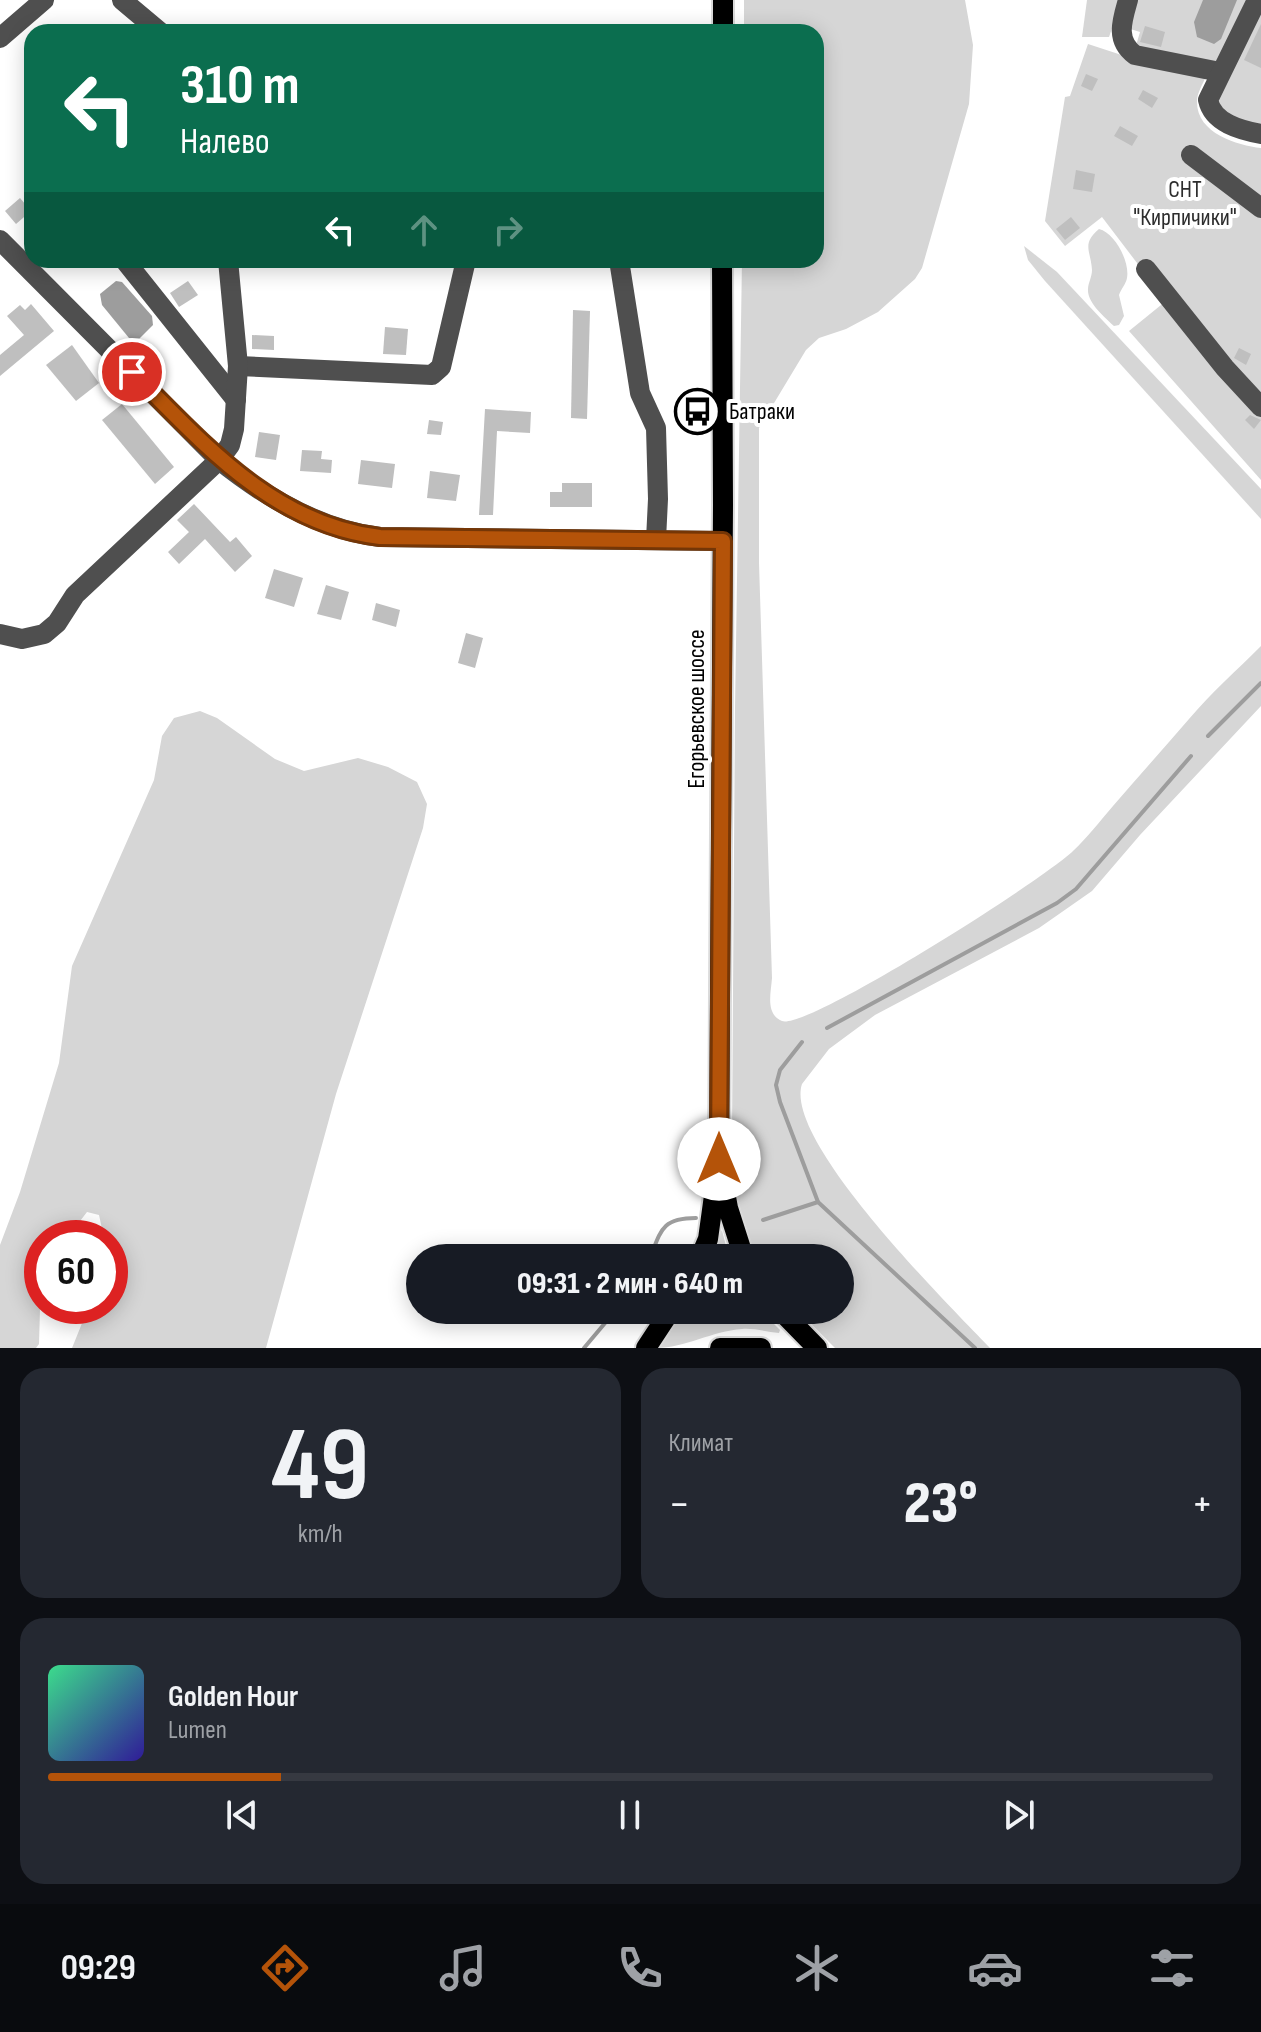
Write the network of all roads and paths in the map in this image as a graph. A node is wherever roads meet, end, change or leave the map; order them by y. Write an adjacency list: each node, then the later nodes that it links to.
1 (44, 0): 8 (street)
2 (122, 0): 6 (street)
3 (723, 0): 7 (main road)
4 (1128, 0): 9 (street)
5 (1257, 0): 9 (street)
6 (150, 24)
7 (723, 24)
8 (0, 38)
9 (1220, 72): 10 (street)
10 (1261, 134)
11 (1191, 155): 12 (street)
12 (1261, 208)
13 (0, 240): 14 (street)
14 (24, 264)
15 (28, 268): 25 (street)
16 (131, 268): 23 (street)
17 (229, 268): 22 (street)
18 (464, 268): 22 (street)
19 (620, 268): 26 (street)
20 (722, 268): 27 (main road, Егорьевское шоссе)
21 (1146, 269): 24 (street)
22 (238, 366): 23 (street)
23 (236, 400): 25 (street)
24 (1261, 407)
25 (219, 460): 26 (street); 28 (street)
26 (656, 540): 27 (street)
27 (723, 541): 29 (main road, Егорьевское шоссе)
28 (0, 634)
29 (719, 1159): 30 (main road, Егорьевское шоссе); 31 (main road, Егорьевское шоссе)
30 (705, 1244)
31 (740, 1244)
32 (662, 1324): 34 (main road)
33 (794, 1324): 37 (main road)
34 (646, 1348)
35 (720, 1348): 36 (main road)
36 (761, 1348)
37 (817, 1348)

